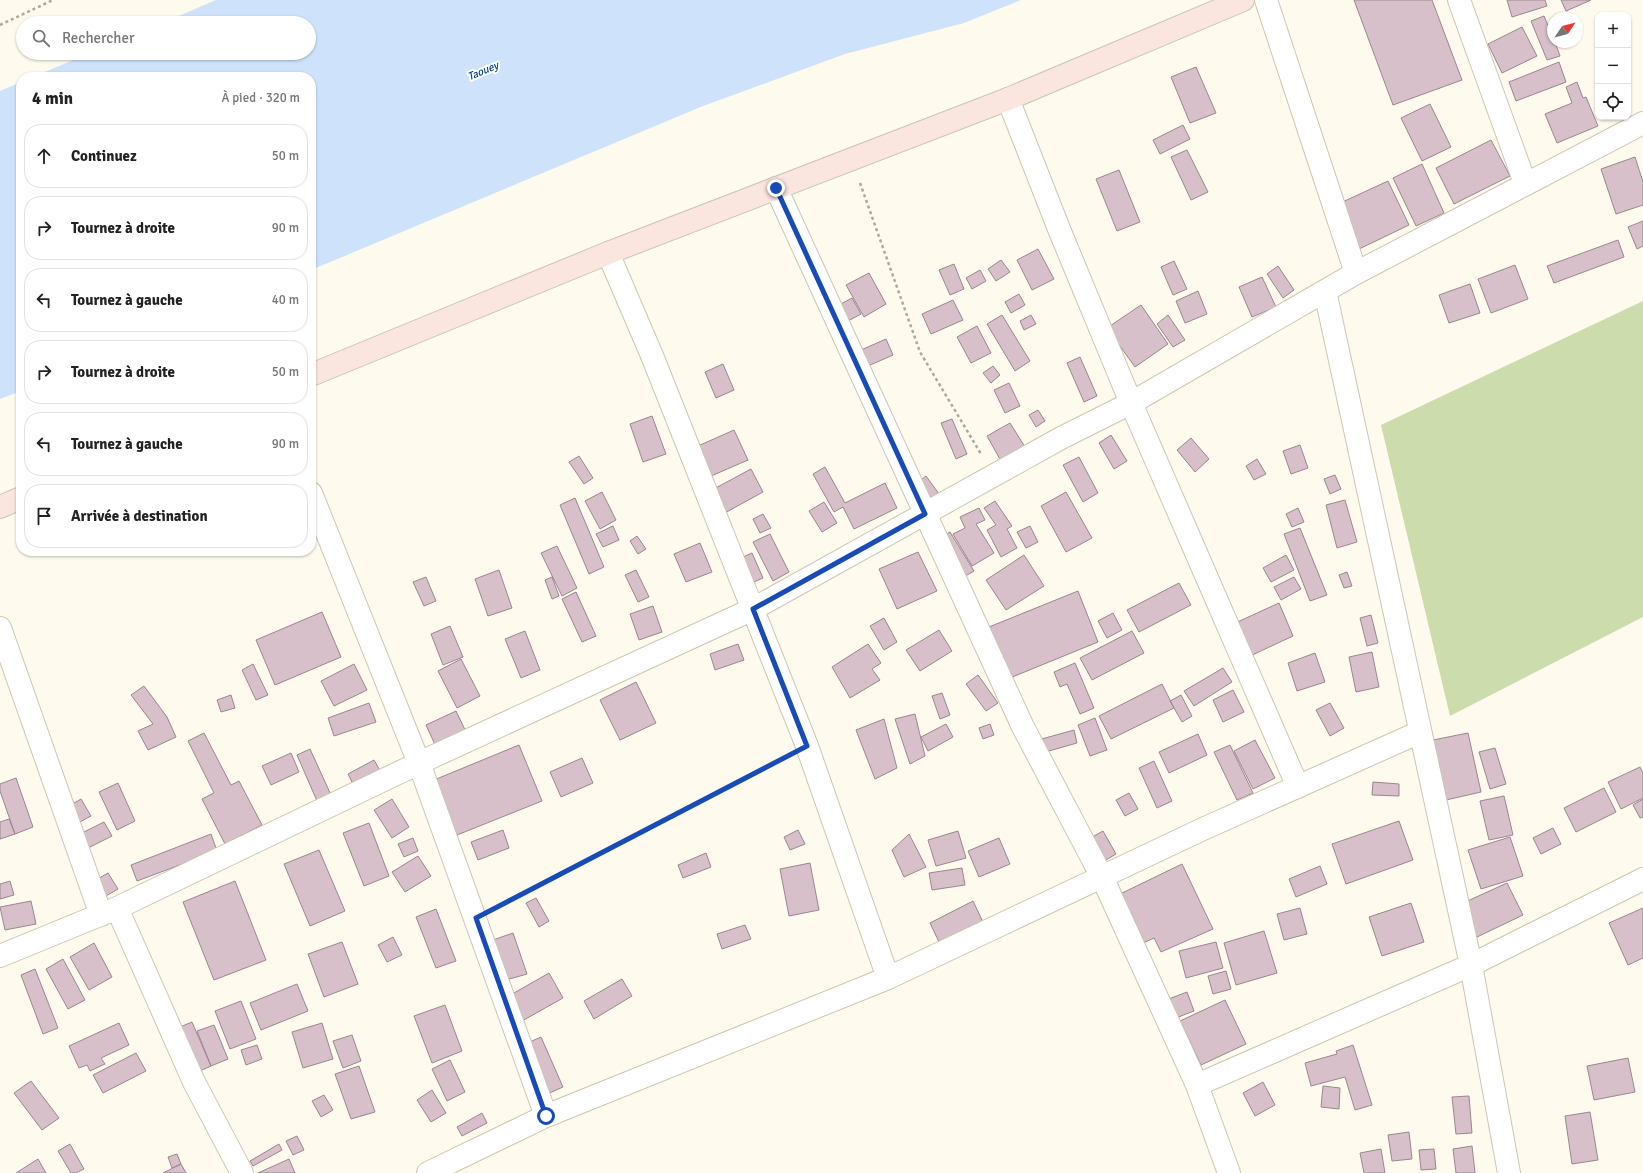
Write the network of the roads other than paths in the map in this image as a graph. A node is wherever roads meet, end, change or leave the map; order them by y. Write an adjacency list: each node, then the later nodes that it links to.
1 (1243, 0): 4 (main road)
2 (1266, 0): 9 (street)
3 (1459, 0): 6 (street)
4 (1008, 99): 7 (main road); 12 (street)
5 (1643, 123): 6 (street)
6 (1525, 183): 9 (street)
7 (776, 188): 8 (main road); 16 (street)
8 (608, 253): 11 (main road); 17 (street)
9 (1356, 273): 10 (street)
10 (1325, 291): 12 (street); 19 (street)
11 (316, 373)
12 (1131, 403): 16 (street); 21 (street)
13 (16, 500): 15 (main road)
14 (316, 506): 20 (street)
15 (0, 507)
16 (925, 514): 17 (street); 22 (street)
17 (753, 609): 20 (street); 27 (street)
18 (0, 628): 24 (street)
19 (1420, 732): 21 (street); 26 (street)
20 (419, 763): 24 (street); 29 (street)
21 (1298, 787): 22 (street)
22 (1102, 877): 27 (street); 28 (street)
23 (1643, 880): 26 (street)
24 (109, 911): 25 (street); 30 (street)
25 (0, 956)
26 (1471, 965): 28 (street); 33 (street)
27 (888, 978): 29 (street)
28 (1197, 1085): 32 (street)
29 (546, 1116): 31 (street)
30 (242, 1173)
31 (428, 1173)
32 (1229, 1173)
33 (1509, 1173)

